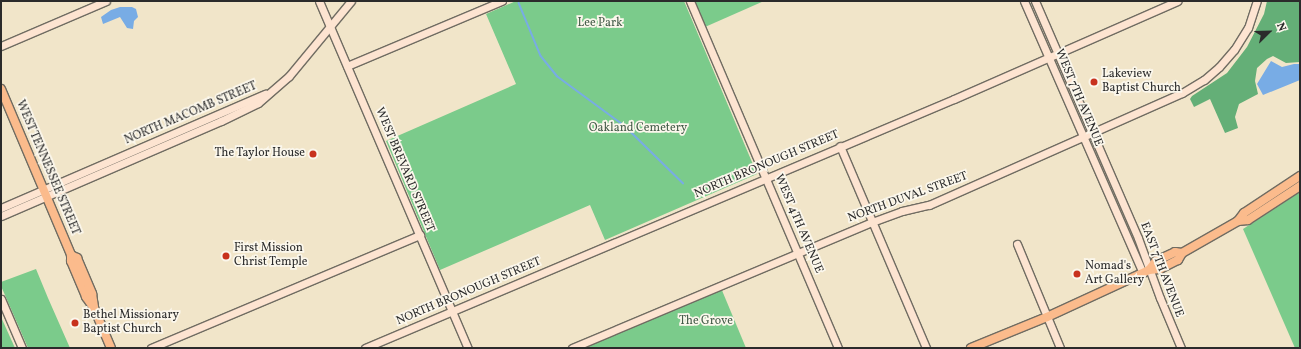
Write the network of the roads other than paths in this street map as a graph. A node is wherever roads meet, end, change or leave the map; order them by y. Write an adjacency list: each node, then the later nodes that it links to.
1 (106, 1): 11 (street)
2 (318, 1): 10 (street, WEST BREVARD STREET)
3 (351, 1): 10 (street, NORTH MACOMB STREET)
4 (502, 1): 14 (street)
5 (690, 1): 22 (street, WEST 4TH AVENUE)
6 (1024, 1): 13 (street, WEST 7TH AVENUE)
7 (1034, 1): 12 (street, WEST 7TH AVENUE)
8 (1177, 1): 12 (street, NORTH BRONOUGH STREET)
9 (1257, 1): 18 (street, NORTH DUVAL STREET)
10 (330, 26): 14 (street, WEST BREVARD STREET); 24 (street, NORTH MACOMB STREET)
11 (1, 46)
12 (1057, 53): 13 (street, NORTH BRONOUGH STREET); 15 (street, WEST 7TH AVENUE)
13 (1049, 57): 16 (street, WEST 7TH AVENUE); 20 (street, NORTH BRONOUGH STREET)
14 (348, 66): 31 (street, WEST BREVARD STREET)
15 (1069, 82): 16 (street); 18 (street, WEST 7TH AVENUE)
16 (1061, 86): 19 (street, WEST 7TH AVENUE)
17 (1, 89): 24 (main road, WEST TENNESSEE STREET)
18 (1092, 133): 19 (street, NORTH DUVAL STREET); 26 (street, WEST 7TH AVENUE)
19 (1083, 137): 27 (street, WEST 7TH AVENUE); 30 (street, NORTH DUVAL STREET)
20 (840, 146): 22 (street, NORTH BRONOUGH STREET); 30 (street)
21 (1300, 176): 25 (main road)
22 (766, 177): 35 (street, WEST 4TH AVENUE); 38 (street, NORTH BRONOUGH STREET)
23 (1300, 186): 25 (main road)
24 (45, 192): 28 (street, NORTH MACOMB STREET); 29 (street, NORTH MACOMB STREET); 41 (main road, WEST TENNESSEE STREET)
25 (1283, 193): 36 (main road)
26 (1121, 199): 32 (street, EAST 7TH AVENUE)
27 (1112, 203): 33 (street, EAST 7TH AVENUE)
28 (1, 208)
29 (1, 216)
30 (872, 222): 35 (street, NORTH DUVAL STREET); 47 (street)
31 (420, 235): 38 (street, WEST BREVARD STREET); 42 (street)
32 (1138, 238): 33 (street); 36 (street, EAST 7TH AVENUE)
33 (1130, 242): 36 (street, EAST 7TH AVENUE)
34 (1017, 244): 39 (street)
35 (798, 253): 45 (street, NORTH DUVAL STREET); 46 (street, WEST 4TH AVENUE)
36 (1146, 271): 39 (main road); 50 (street, EAST 7TH AVENUE)
37 (1, 298): 40 (street)
38 (453, 310): 43 (street, NORTH BRONOUGH STREET); 44 (street, WEST BREVARD STREET)
39 (1047, 317): 48 (main road); 49 (street)
40 (22, 348)
41 (111, 348)
42 (151, 348)
43 (365, 348)
44 (468, 348)
45 (572, 348)
46 (838, 348)
47 (926, 348)
48 (971, 348)
49 (1060, 348)
50 (1180, 348)

